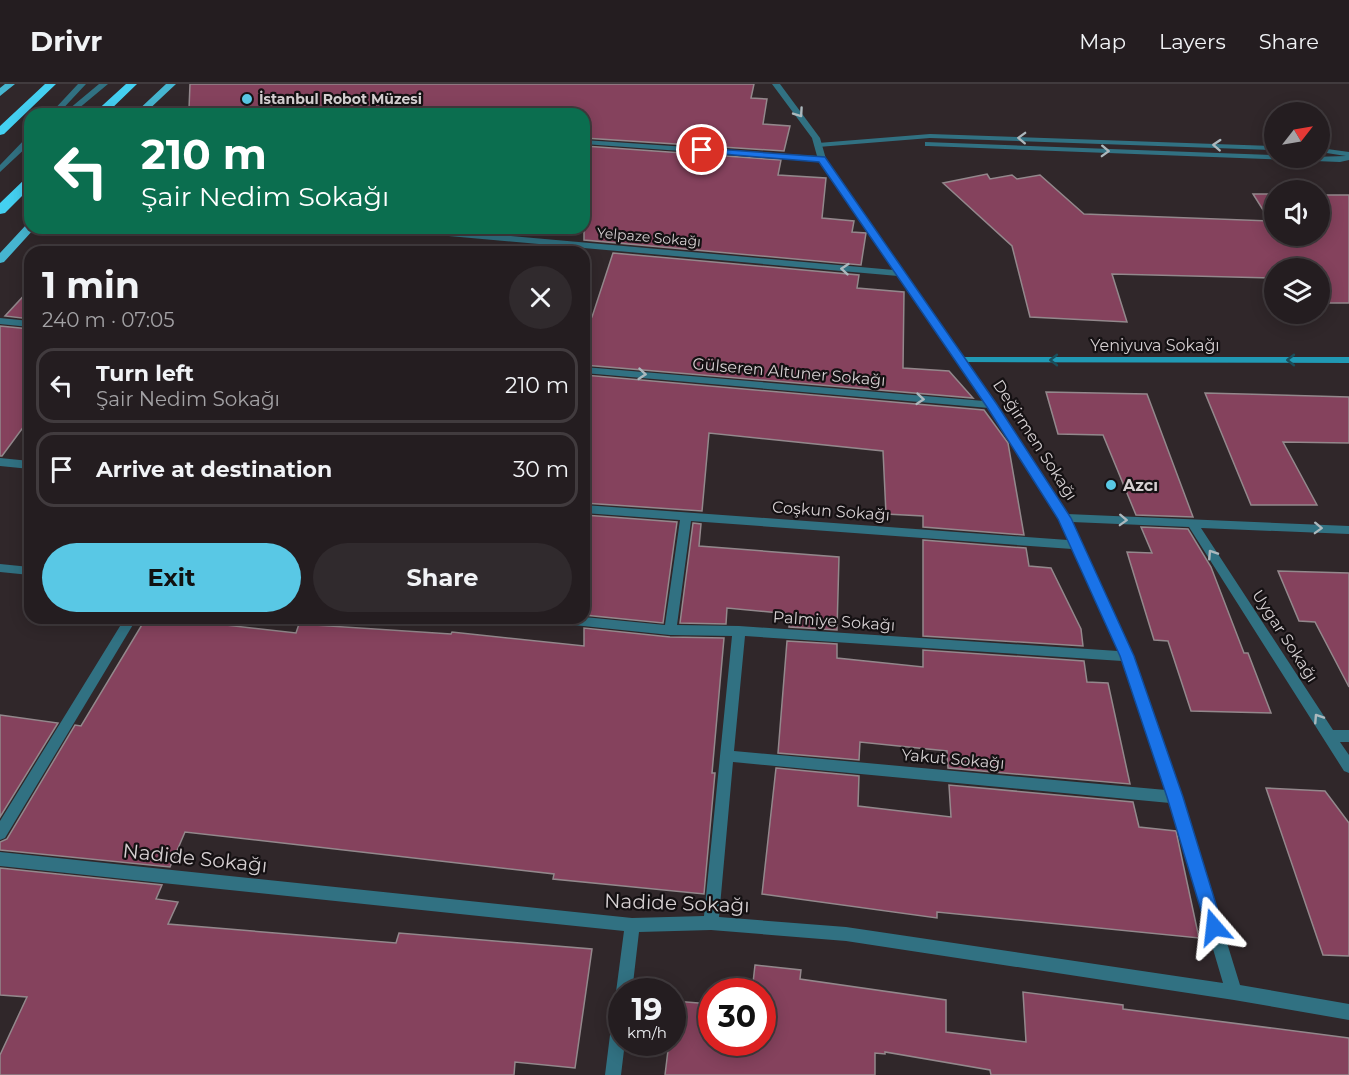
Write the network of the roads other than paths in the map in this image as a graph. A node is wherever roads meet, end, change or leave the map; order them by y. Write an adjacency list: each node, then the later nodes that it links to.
1 (10, 84): 8 (main road)
2 (51, 84): 9 (highway)
3 (82, 84): 10 (street)
4 (104, 84): 11 (street)
5 (132, 84): 12 (highway)
6 (171, 84): 13 (main road)
7 (776, 84): 18 (street, Değirmen Sokağı, one-way to 18)
8 (0, 93)
9 (26, 108)
10 (60, 108)
11 (74, 108)
12 (106, 108)
13 (145, 108)
14 (24, 109): 15 (highway)
15 (0, 132)
16 (858, 141): 18 (street); 20 (street, one-way to 16); 24 (street, one-way to 24)
17 (590, 142): 25 (street)
18 (818, 144): 25 (street, Değirmen Sokağı)
19 (24, 145): 27 (street)
20 (1264, 148)
21 (24, 149): 27 (street)
22 (1330, 152): 23 (street)
23 (1349, 156): 26 (street)
24 (1264, 157)
25 (822, 159): 33 (street, Değirmen Sokağı)
26 (1330, 160)
27 (2, 167)
28 (24, 186): 29 (highway)
29 (0, 210)
30 (24, 234): 32 (main road)
31 (460, 234): 33 (street, Yelpaze Sokağı, one-way to 31)
32 (0, 260)
33 (903, 274): 36 (street, Değirmen Sokağı)
34 (0, 321): 35 (street)
35 (24, 323)
36 (962, 360): 37 (street, Yeniyuva Sokağı, one-way to 36); 39 (street, Değirmen Sokağı)
37 (1349, 360)
38 (590, 371): 39 (street, Gülseren Altuner Sokağı, one-way to 39)
39 (992, 405): 44 (street, Değirmen Sokağı)
40 (0, 462): 41 (street)
41 (24, 464)
42 (590, 509): 43 (street, Coşkun Sokağı)
43 (686, 517): 47 (street, Coşkun Sokağı); 52 (street)
44 (1065, 518): 45 (street, one-way to 45); 47 (street, Değirmen Sokağı)
45 (1192, 523): 46 (street, one-way to 46); 55 (street, Uygar Sokağı, one-way to 45)
46 (1349, 530)
47 (1077, 546): 54 (street, Değirmen Sokağı)
48 (0, 568): 49 (street)
49 (24, 570)
50 (590, 623): 52 (street, Palmiye Sokağı)
51 (127, 624): 60 (street)
52 (670, 630): 53 (street, Palmiye Sokağı)
53 (739, 631): 54 (street, Palmiye Sokağı); 57 (street)
54 (1127, 656): 59 (street, Değirmen Sokağı)
55 (1330, 736): 56 (street); 58 (street, Uygar Sokağı)
56 (1349, 736)
57 (727, 756): 59 (street, Yakut Sokağı); 62 (street)
58 (1349, 767)
59 (1175, 797): 65 (street, Değirmen Sokağı)
60 (0, 834)
61 (0, 859): 63 (street, Nadide Sokağı)
62 (711, 922): 63 (street, Nadide Sokağı); 65 (street, Nadide Sokağı)
63 (632, 925): 64 (street)
64 (626, 978)
65 (1234, 992): 66 (street, Nadide Sokağı)
66 (1349, 1012)
67 (615, 1056): 68 (street)
68 (613, 1075)

